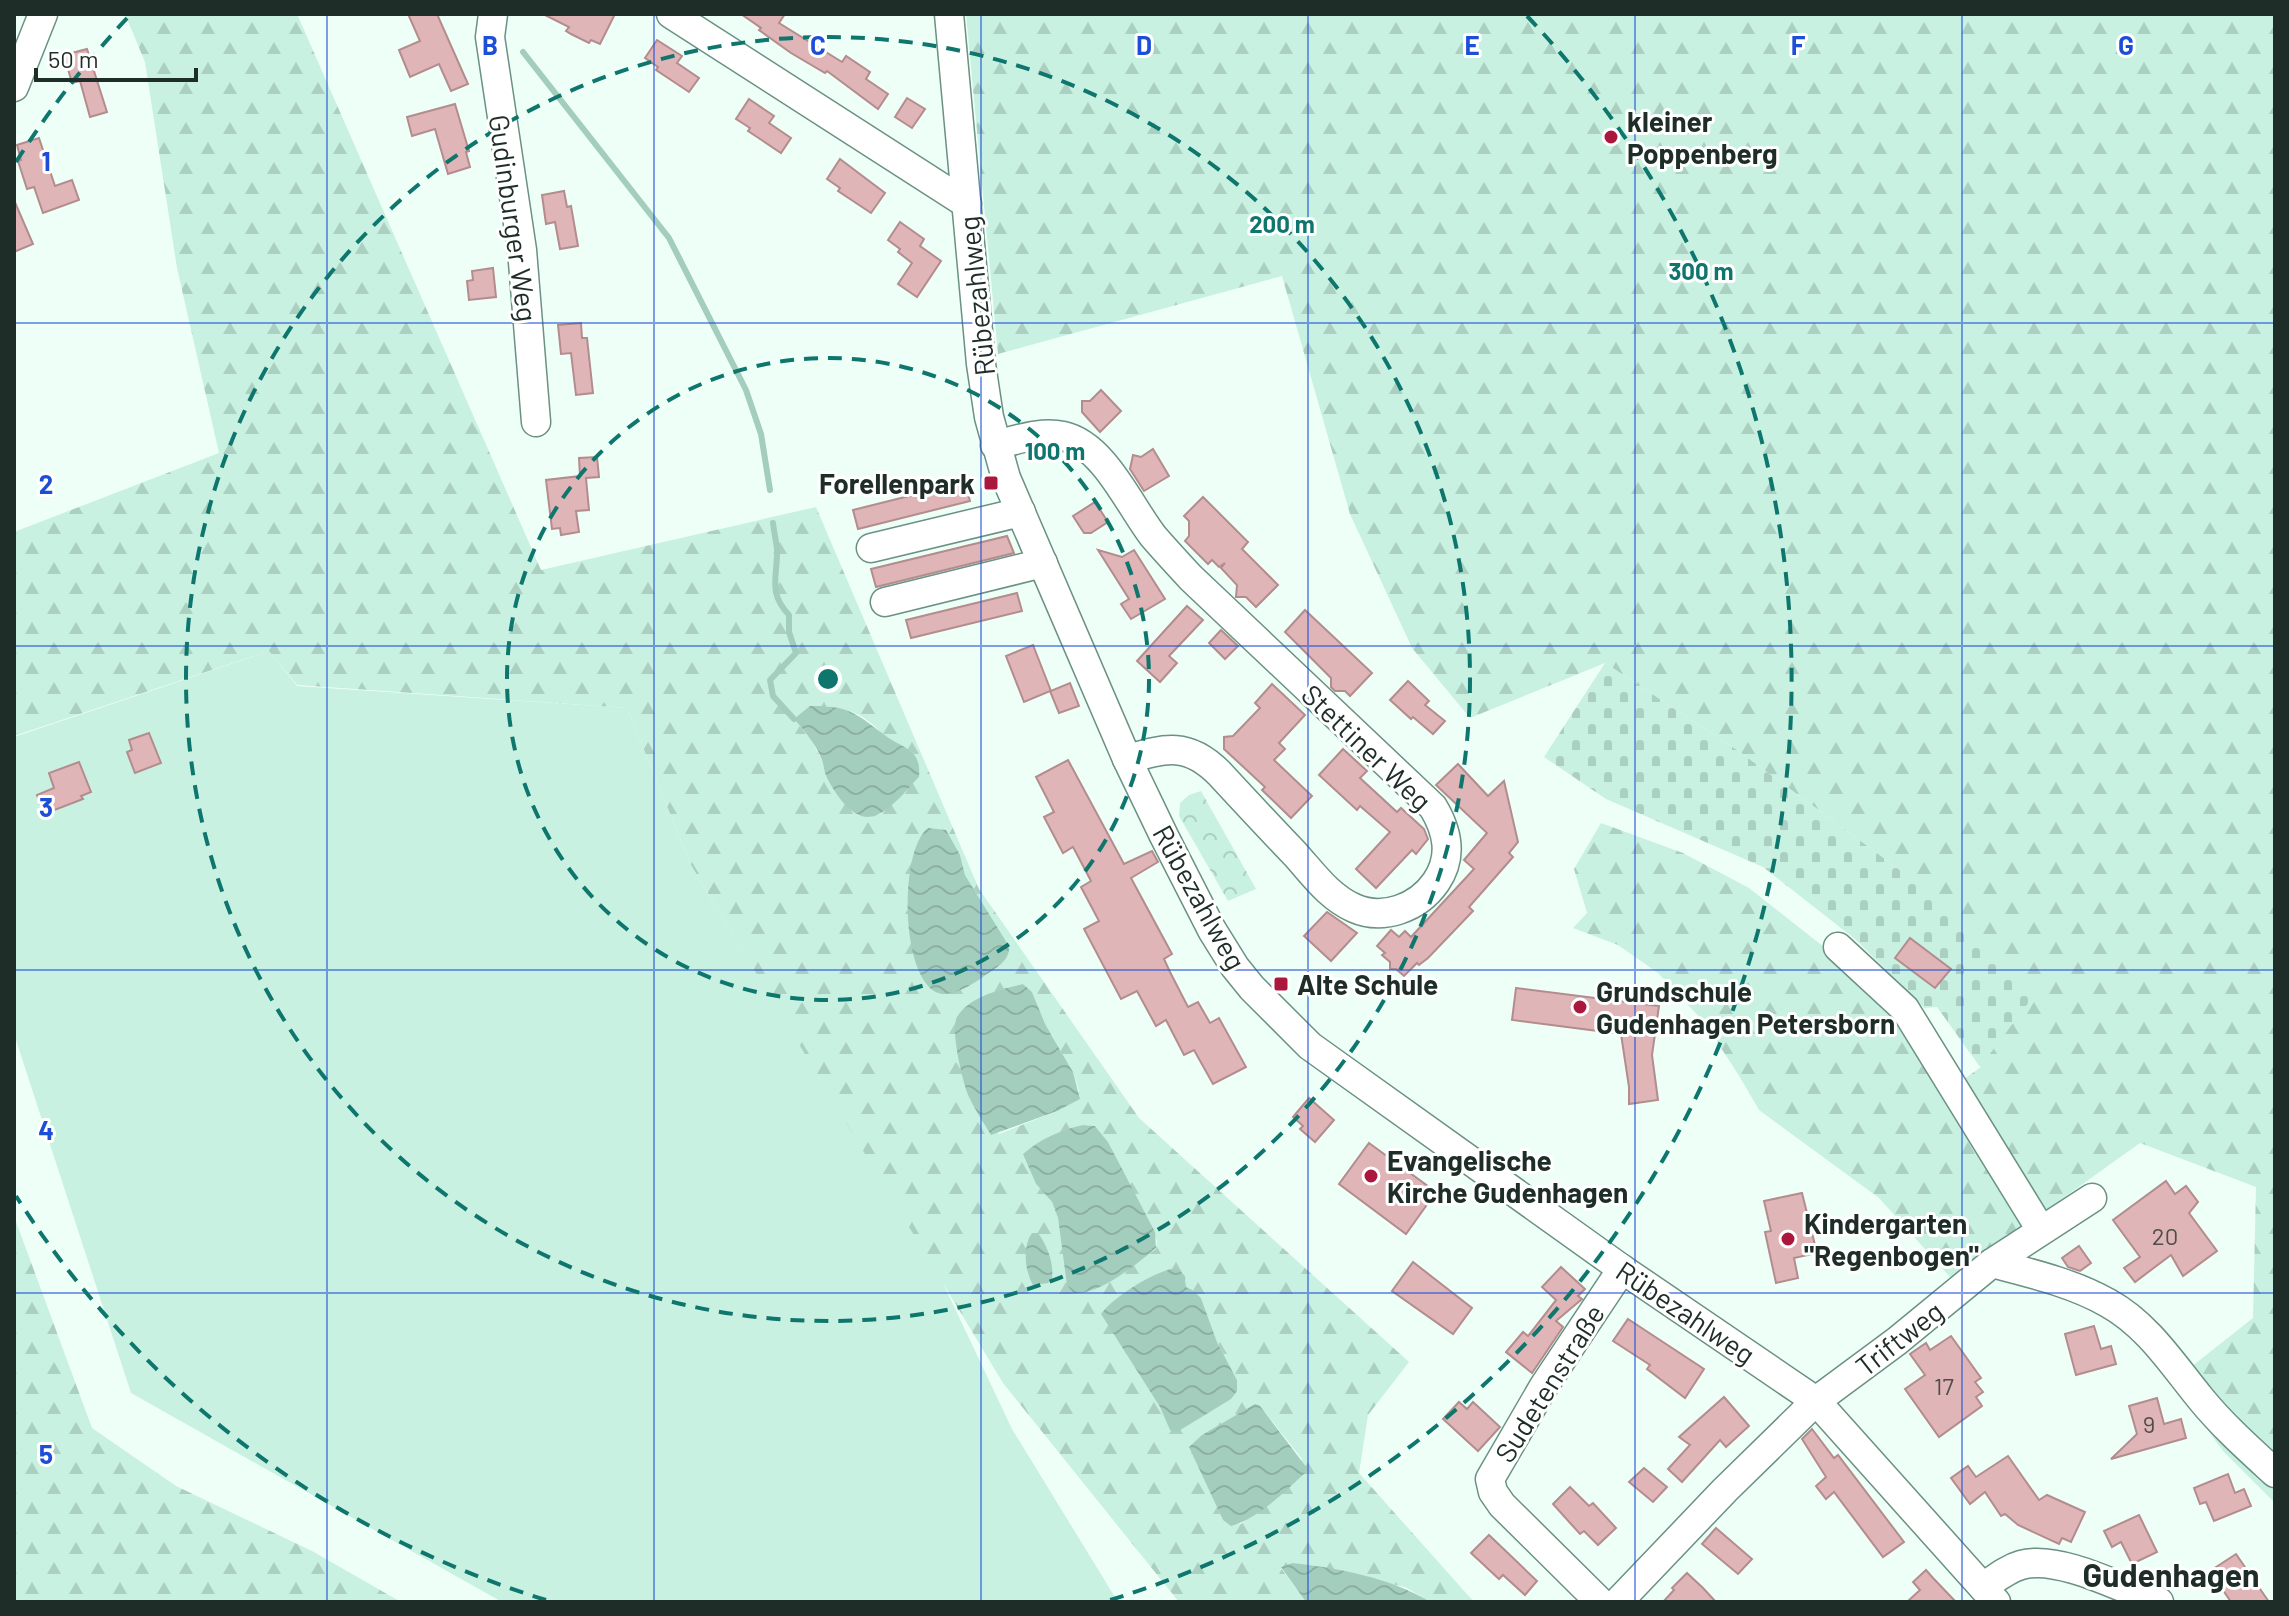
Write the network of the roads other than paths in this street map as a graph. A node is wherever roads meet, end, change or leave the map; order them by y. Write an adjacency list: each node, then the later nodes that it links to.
1 (43, 14): 5 (street)
2 (493, 14): 7 (street, Gudinburger Weg)
3 (671, 14): 6 (street)
4 (949, 14): 6 (street, Rübezahlweg)
5 (14, 87)
6 (967, 204): 8 (street, Rübezahlweg)
7 (536, 422)
8 (995, 445): 9 (street, Rübezahlweg); 13 (street, Stettiner Weg)
9 (1021, 512): 10 (street); 11 (street, Rübezahlweg)
10 (871, 548)
11 (1043, 563): 12 (street); 13 (street, Rübezahlweg)
12 (885, 602)
13 (1127, 759): 18 (street, Rübezahlweg)
14 (1838, 947): 16 (street)
15 (2092, 1198): 16 (street, Triftweg)
16 (2041, 1230): 17 (street, Triftweg)
17 (1992, 1263): 19 (street, Triftweg); 20 (street)
18 (1622, 1269): 19 (street, Rübezahlweg); 22 (street, Sudetenstraße)
19 (1816, 1401): 21 (street, Rübezahlweg); 23 (street, Triftweg)
20 (2275, 1473)
21 (1989, 1595): 24 (street)
22 (1600, 1602)
23 (1618, 1602)
24 (2159, 1602)

